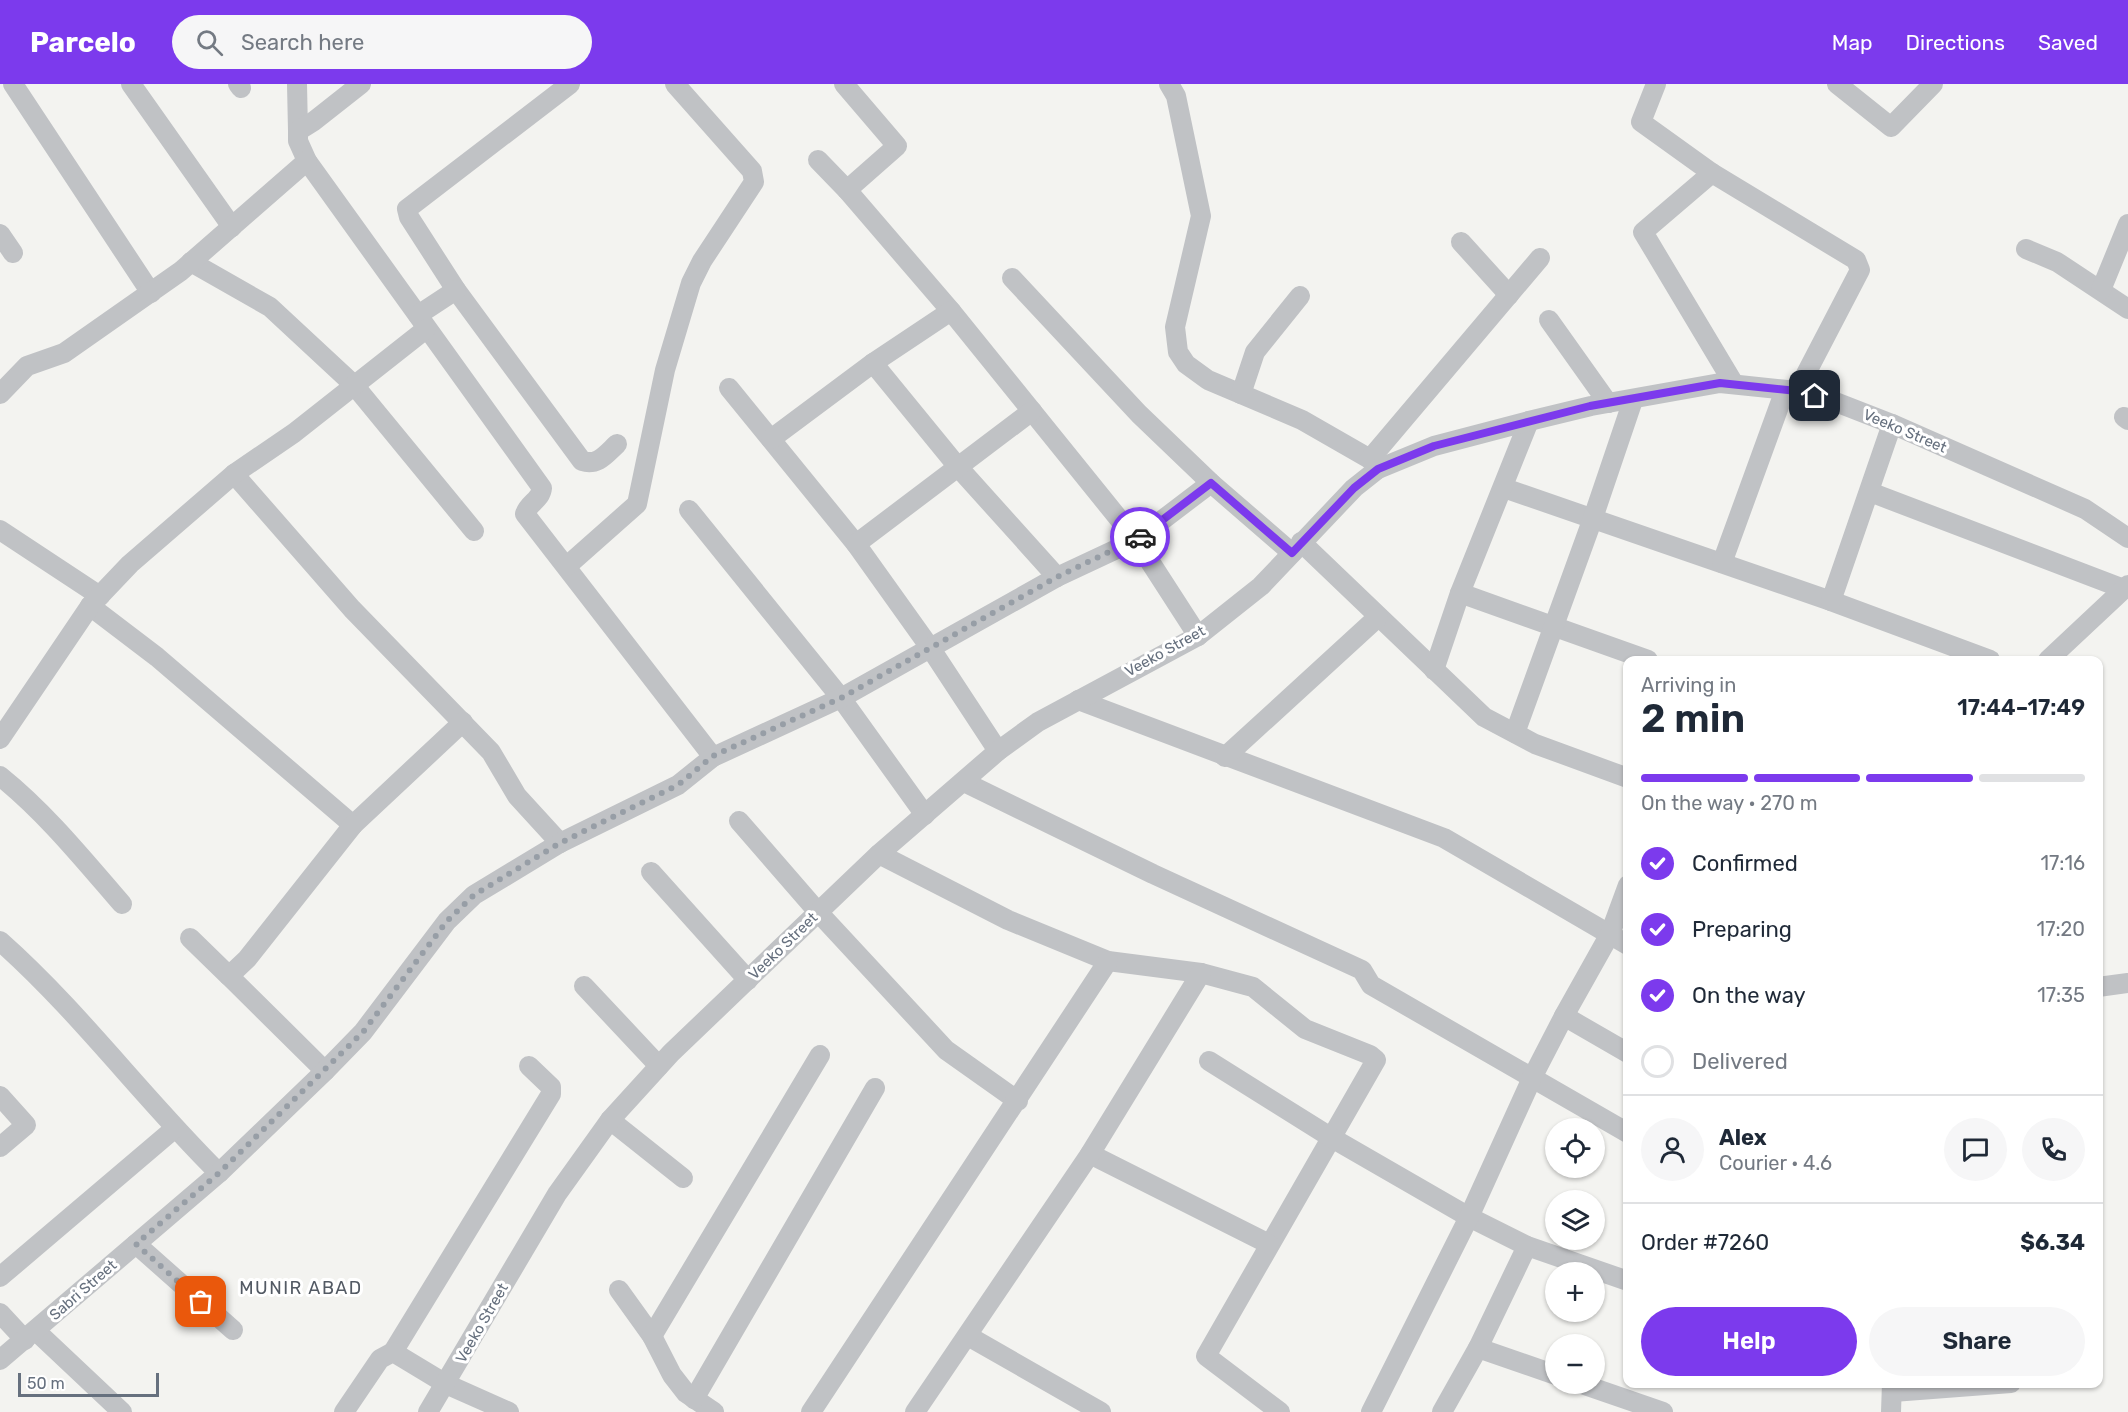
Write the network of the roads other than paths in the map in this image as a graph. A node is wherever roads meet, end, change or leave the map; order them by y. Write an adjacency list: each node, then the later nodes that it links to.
1 (13, 84): 28 (street)
2 (131, 84): 18 (street)
3 (297, 84): 12 (street)
4 (361, 84): 12 (street)
5 (570, 84): 26 (street)
6 (675, 84): 64 (street)
7 (844, 84): 16 (street)
8 (1169, 84): 41 (street)
9 (1656, 84): 15 (street)
10 (1837, 84): 11 (street)
11 (1933, 84)
12 (298, 131): 14 (street)
13 (819, 160): 16 (street)
14 (307, 161): 18 (street); 34 (street)
15 (1712, 173): 36 (street); 39 (street)
16 (847, 190): 32 (street)
17 (2128, 224): 27 (street)
18 (232, 227): 24 (street)
19 (0, 234): 22 (street)
20 (1461, 243): 29 (street)
21 (2026, 249): 27 (street)
22 (13, 253)
23 (1540, 258): 29 (street)
24 (191, 262): 28 (street); 37 (street)
25 (1012, 278): 52 (street)
26 (456, 290): 34 (street); 48 (street)
27 (2101, 290): 31 (street)
28 (151, 293): 40 (street)
29 (1509, 295): 49 (street)
30 (1300, 296): 41 (street)
31 (2128, 309)
32 (951, 311): 35 (street); 44 (street)
33 (1549, 320): 43 (street)
34 (422, 322): 37 (street); 64 (street)
35 (873, 363): 47 (street); 50 (street)
36 (1734, 384): 39 (street, Veeko Street); 42 (street, Veeko Street)
37 (354, 385): 51 (street); 58 (street)
38 (729, 388): 47 (street)
39 (1791, 391): 46 (street, Veeko Street); 63 (street)
40 (0, 394)
41 (1242, 394): 49 (street)
42 (1633, 400): 43 (street, Veeko Street); 56 (street)
43 (1608, 403): 45 (street, Veeko Street)
44 (1032, 411): 50 (street); 60 (street)
45 (1529, 421): 49 (street, Veeko Street); 53 (street)
46 (1892, 424): 54 (street); 59 (street, Veeko Street)
47 (771, 439): 61 (street)
48 (617, 444)
49 (1374, 464): 62 (street, Veeko Street)
50 (958, 467): 61 (street); 65 (street)
51 (234, 474): 68 (street); 80 (street)
52 (1211, 483): 60 (street, Sabri Street); 62 (street)
53 (1504, 488): 56 (street); 67 (street)
54 (1870, 492): 66 (street); 69 (street)
55 (689, 510): 78 (street)
56 (1593, 518): 63 (street); 71 (street)
57 (0, 530): 68 (street)
58 (474, 531)
59 (2128, 538)
60 (1136, 540): 65 (street, Sabri Street); 72 (street)
61 (856, 544): 73 (street)
62 (1297, 548): 70 (street); 72 (street, Veeko Street)
63 (1722, 563): 69 (street)
64 (567, 566): 84 (street)
65 (1057, 577): 73 (street, Sabri Street)
66 (2126, 587): 76 (street)
67 (1460, 593): 71 (street); 77 (street)
68 (95, 601): 82 (street); 91 (street)
69 (1831, 601): 75 (street)
70 (1378, 617): 77 (street); 85 (street)
71 (1552, 626): 74 (street); 81 (street)
72 (1198, 636): 79 (street, Veeko Street)
73 (931, 649): 78 (street, Sabri Street); 83 (street)
74 (1637, 656)
75 (1979, 656)
76 (2052, 656)
77 (1434, 670): 81 (street)
78 (841, 698): 84 (street, Sabri Street); 89 (street)
79 (1078, 700): 83 (street, Veeko Street); 85 (street)
80 (463, 722): 91 (street); 92 (street)
81 (1515, 733): 87 (street)
82 (0, 739)
83 (998, 751): 88 (street, Veeko Street)
84 (713, 756): 92 (street, Sabri Street)
85 (1225, 757): 98 (street)
86 (0, 776): 96 (street)
87 (1623, 776)
88 (964, 782): 89 (street, Veeko Street); 116 (street)
89 (925, 815): 93 (street, Veeko Street)
90 (740, 821): 97 (street)
91 (353, 825): 104 (street)
92 (560, 843): 115 (street, Sabri Street)
93 (879, 854): 97 (street, Veeko Street); 102 (street)
94 (651, 872): 105 (street)
95 (1623, 899): 98 (street)
96 (122, 904)
97 (818, 912): 105 (street, Veeko Street); 119 (street)
98 (1610, 934): 101 (street); 109 (street)
99 (190, 938): 104 (street)
100 (0, 941): 121 (street)
101 (1623, 942)
102 (1108, 961): 103 (street); 119 (street)
103 (1201, 973): 123 (street); 125 (street)
104 (229, 976): 115 (street)
105 (748, 980): 114 (street, Veeko Street)
106 (2128, 983): 108 (street)
107 (584, 986): 114 (street)
108 (2103, 986)
109 (1564, 1016): 110 (street); 116 (street)
110 (1623, 1050)
111 (820, 1055): 138 (street)
112 (1209, 1060): 123 (street)
113 (529, 1066): 141 (street)
114 (659, 1066): 120 (street, Veeko Street)
115 (325, 1071): 126 (street, Sabri Street)
116 (1533, 1076): 122 (street); 128 (street)
117 (875, 1088): 147 (street)
118 (0, 1096): 124 (street)
119 (1018, 1101): 153 (street)
120 (610, 1120): 127 (street); 144 (street, Veeko Street)
121 (174, 1129): 126 (street); 132 (street)
122 (1623, 1130)
123 (1332, 1138): 128 (street); 130 (street)
124 (0, 1147)
125 (1090, 1154): 130 (street); 139 (street)
126 (219, 1173): 129 (street, Sabri Street)
127 (683, 1178)
128 (1469, 1217): 131 (street); 157 (street)
129 (136, 1244): 136 (street); 137 (street, Sabri Street)
130 (1269, 1244): 156 (street)
131 (1527, 1246): 133 (street); 140 (street)
132 (0, 1277)
133 (1623, 1279)
134 (619, 1290): 138 (street)
135 (0, 1313): 137 (street)
136 (233, 1330)
137 (30, 1335): 142 (street, Sabri Street); 148 (street)
138 (652, 1336): 147 (street)
139 (968, 1336): 154 (street); 155 (street)
140 (1478, 1348): 143 (street); 158 (street)
141 (393, 1352): 144 (street); 149 (street)
142 (0, 1360)
143 (1545, 1371)
144 (446, 1384): 150 (street, Veeko Street); 151 (street)
145 (1892, 1388): 160 (street)
146 (1605, 1392): 159 (street)
147 (694, 1399): 152 (street)
148 (122, 1412)
149 (344, 1412)
150 (428, 1412)
151 (509, 1412)
152 (714, 1412)
153 (811, 1412)
154 (915, 1412)
155 (1101, 1412)
156 (1280, 1412)
157 (1371, 1412)
158 (1442, 1412)
159 (1663, 1412)
160 (1892, 1412)

